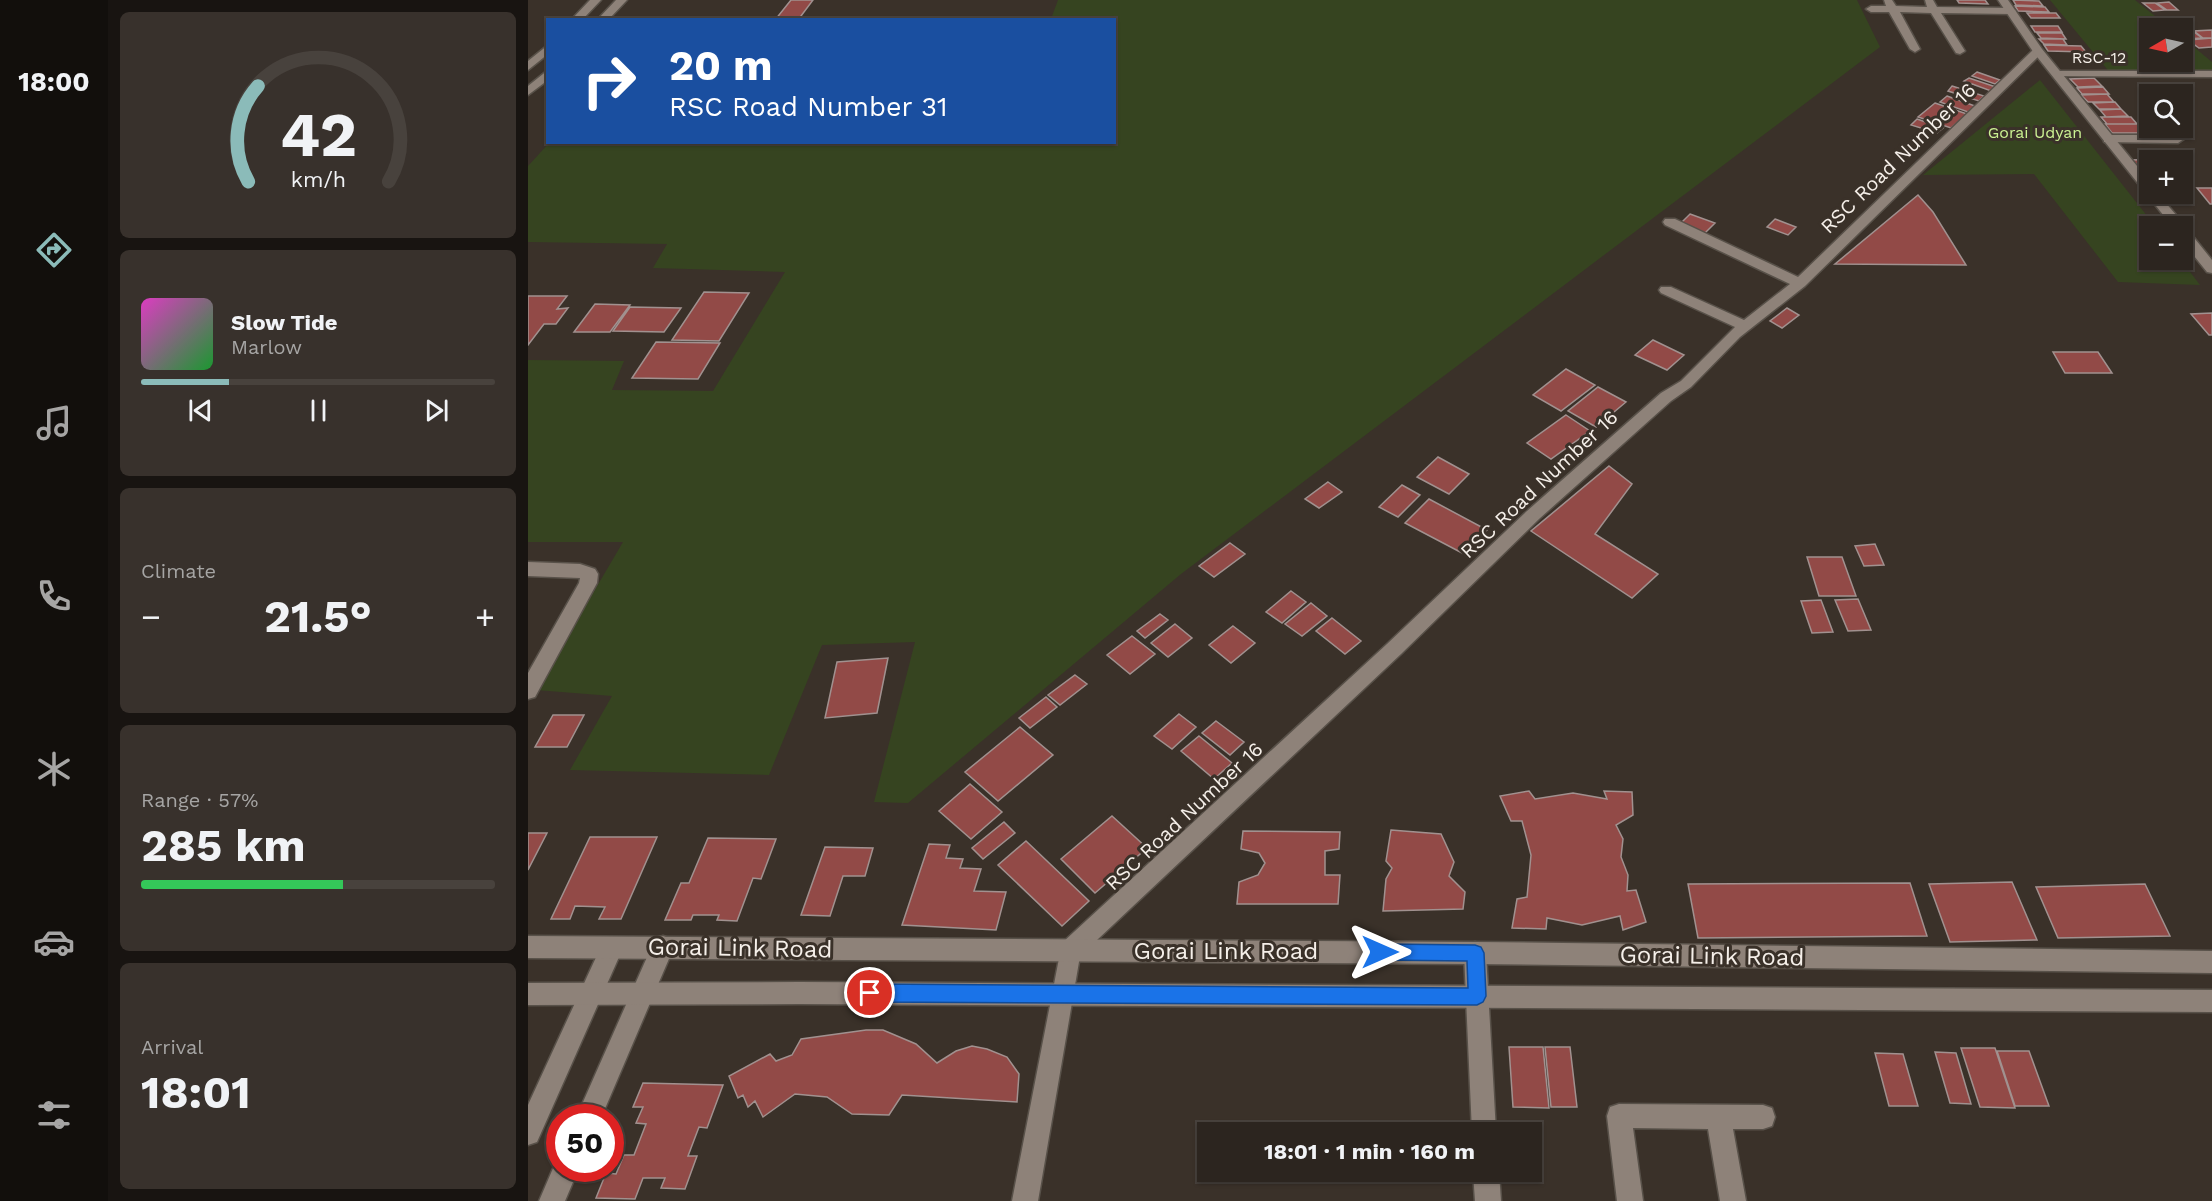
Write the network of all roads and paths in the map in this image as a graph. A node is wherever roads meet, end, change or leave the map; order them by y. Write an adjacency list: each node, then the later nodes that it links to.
1 (596, 0): 11 (street)
2 (622, 0): 12 (street)
3 (1928, 0): 8 (street)
4 (1950, 0): 9 (street)
5 (2002, 0): 10 (street)
6 (1890, 4): 7 (street); 8 (street); 13 (street)
7 (1871, 9)
8 (1934, 10): 9 (street); 14 (street)
9 (1957, 10): 10 (street)
10 (2011, 11): 15 (street)
11 (578, 18)
12 (604, 18)
13 (1915, 49)
14 (1960, 51)
15 (2038, 51): 18 (street); 30 (street, RSC Road Number 16)
16 (545, 53): 17 (street)
17 (528, 66)
18 (2058, 74): 19 (street, RSC-12); 22 (street)
19 (2212, 74)
20 (546, 75): 21 (street)
21 (528, 92)
22 (2108, 139): 23 (street); 24 (street)
23 (2178, 139)
24 (2139, 177)
25 (2161, 204): 26 (street)
26 (2170, 216)
27 (1670, 222): 30 (street)
28 (2193, 246): 29 (street)
29 (2212, 269)
30 (1800, 283): 32 (street, RSC Road Number 16)
31 (1666, 290): 32 (street)
32 (1745, 326): 38 (street, RSC Road Number 16)
33 (528, 570): 34 (street)
34 (528, 691)
35 (528, 947): 36 (street, Gorai Link Road)
36 (612, 948): 37 (street, Gorai Link Road); 42 (street)
37 (663, 948): 38 (street, Gorai Link Road); 44 (street)
38 (1070, 951): 39 (street, Gorai Link Road); 43 (street)
39 (1475, 953): 40 (street, Gorai Link Road); 45 (street)
40 (2212, 962)
41 (528, 994): 42 (street, Gorai Link Road)
42 (590, 994): 44 (street, Gorai Link Road); 51 (street)
43 (1062, 994): 44 (street, Gorai Link Road); 45 (street, Gorai Link Road); 55 (street)
44 (640, 995): 47 (street)
45 (1477, 996): 46 (street, Gorai Link Road); 50 (street)
46 (2212, 1001)
47 (594, 1104)
48 (1718, 1117): 49 (street); 57 (street); 58 (street)
49 (1763, 1118)
50 (1483, 1122)
51 (528, 1132)
52 (560, 1182): 54 (street)
53 (1487, 1182): 56 (street)
54 (552, 1201)
55 (1025, 1201)
56 (1488, 1201)
57 (1630, 1201)
58 (1733, 1201)

